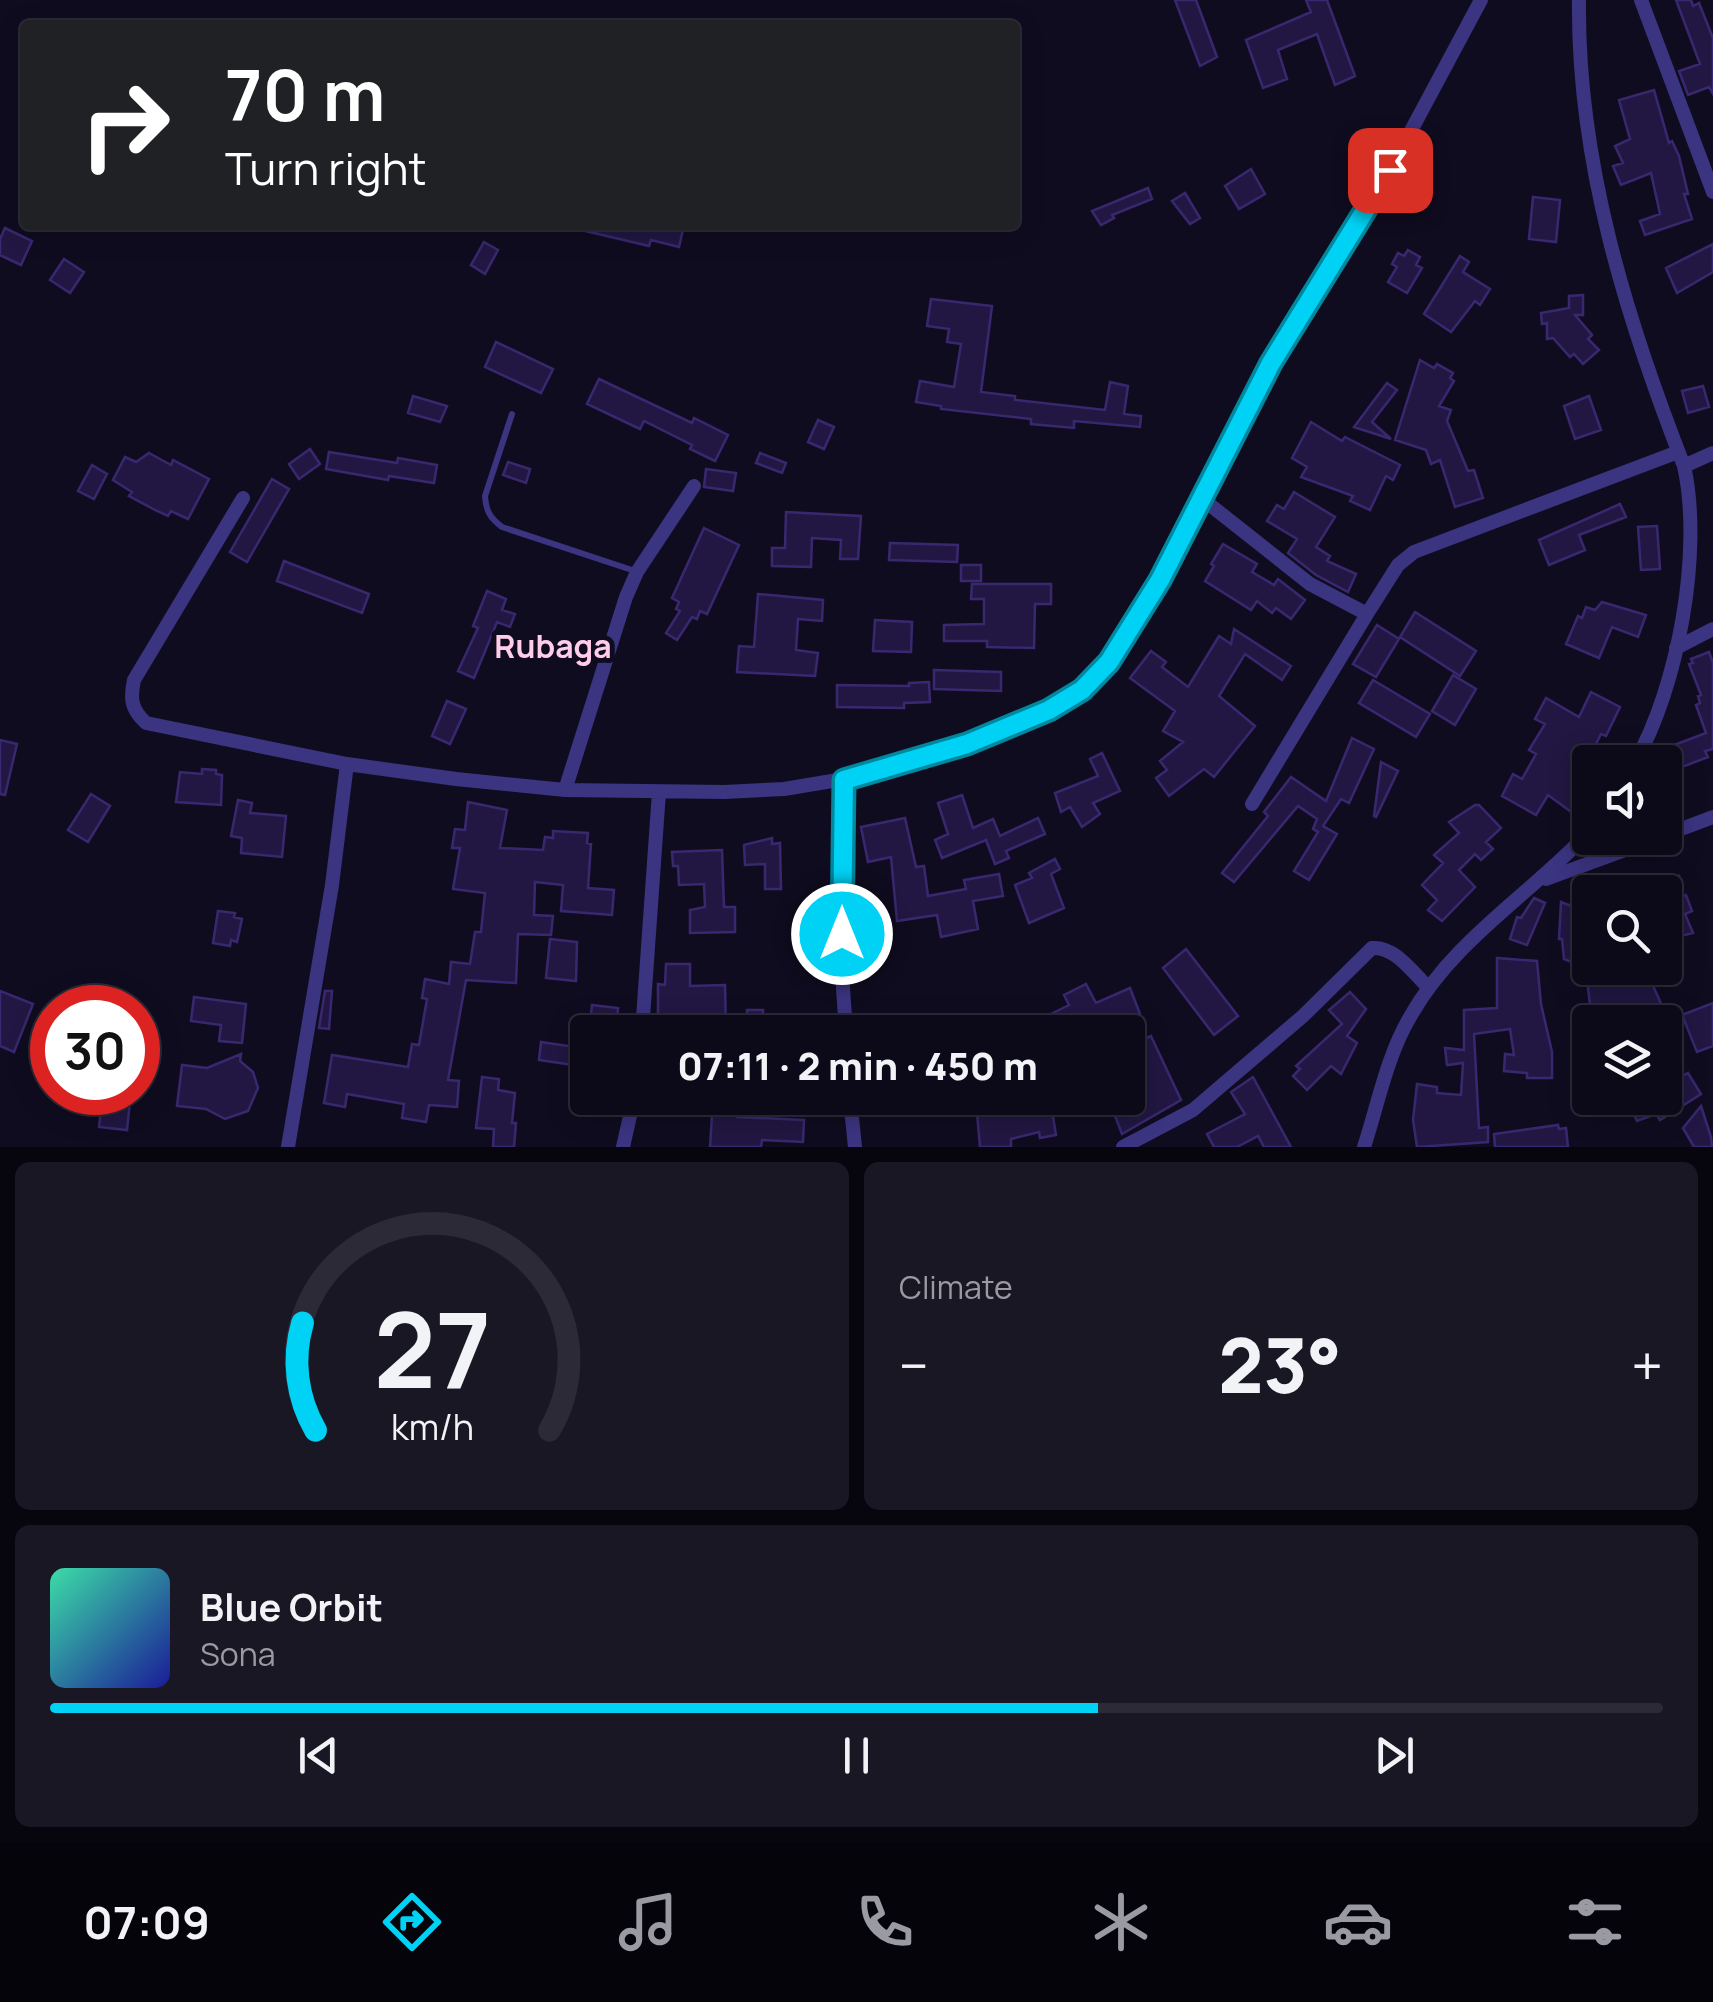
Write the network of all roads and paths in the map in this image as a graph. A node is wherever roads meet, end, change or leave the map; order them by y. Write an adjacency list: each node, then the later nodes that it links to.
1 (1481, 0): 10 (street)
2 (1580, 0): 7 (street)
3 (1641, 0): 4 (street)
4 (1713, 192)
5 (512, 414): 11 (lane)
6 (1713, 453): 7 (street)
7 (1681, 459): 12 (street); 14 (street)
8 (694, 486): 11 (street)
9 (243, 498): 16 (street)
10 (1200, 498): 12 (street); 17 (street)
11 (637, 572): 18 (street)
12 (1367, 614): 20 (street)
13 (1713, 630): 14 (street)
14 (1676, 648): 15 (street)
15 (1642, 745)
16 (346, 764): 18 (street); 32 (street)
17 (844, 780): 19 (street); 28 (street)
18 (565, 790): 19 (street)
19 (659, 792): 27 (street)
20 (1252, 804)
21 (1713, 817): 22 (street)
22 (1682, 829)
23 (1572, 848): 25 (street)
24 (1612, 855): 25 (street)
25 (1536, 883): 26 (street)
26 (1428, 988): 31 (street); 35 (street)
27 (643, 1015)
28 (845, 1015)
29 (630, 1115): 33 (street)
30 (852, 1115): 34 (street)
31 (1372, 1120): 36 (street); 37 (street)
32 (288, 1147)
33 (622, 1147)
34 (855, 1147)
35 (1124, 1147)
36 (1364, 1147)
37 (1372, 1147)

